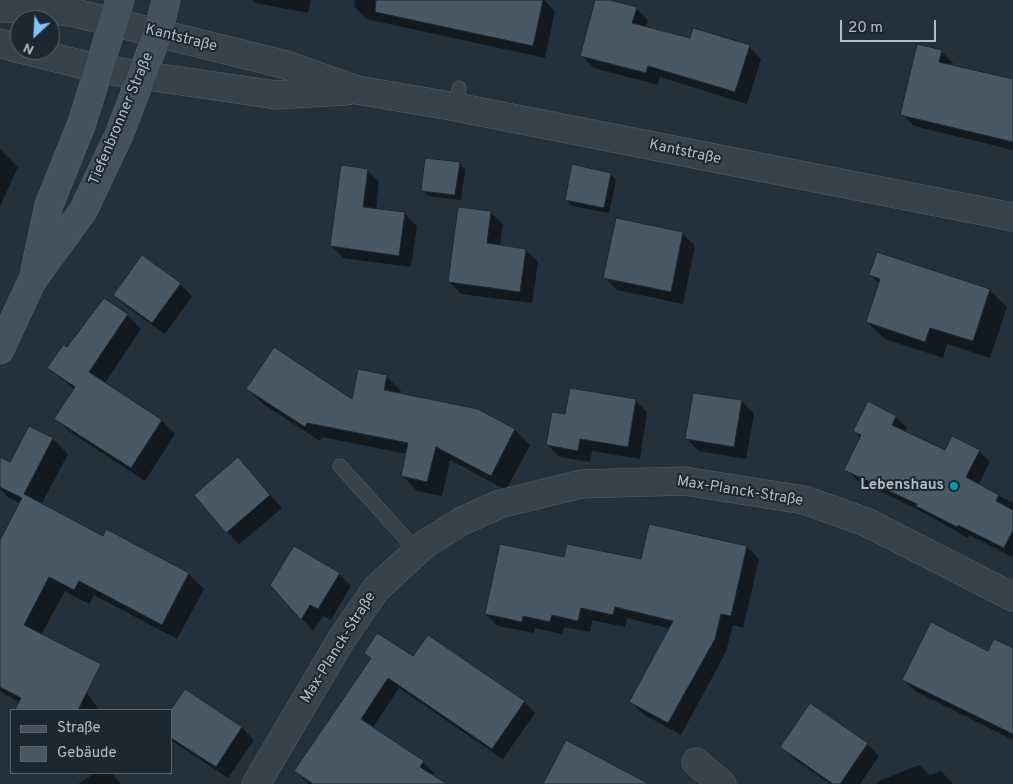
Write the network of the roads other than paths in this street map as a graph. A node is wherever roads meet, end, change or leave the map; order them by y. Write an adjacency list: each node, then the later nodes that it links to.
1 (166, 0): 4 (street, Tiefenbronner Straße)
2 (0, 8): 3 (street, Kantstraße)
3 (117, 11): 4 (street, Kantstraße); 6 (street, Tiefenbronner Straße)
4 (158, 33): 7 (street, Tiefenbronner Straße); 8 (street, Kantstraße)
5 (60, 59): 6 (street, Kantstraße)
6 (100, 69): 7 (street, Kantstraße); 10 (street, Tiefenbronner Straße)
7 (141, 76): 8 (street, Kantstraße); 10 (street, Tiefenbronner Straße)
8 (357, 90): 9 (street, Kantstraße)
9 (1013, 217)
10 (32, 282): 11 (street, Tiefenbronner Straße)
11 (0, 350)
12 (340, 466): 13 (lane)
13 (417, 551): 14 (street, Max-Planck-Straße); 16 (street, Max-Planck-Straße)
14 (1013, 597)
15 (696, 762): 17 (street)
16 (256, 784)
17 (722, 784)

